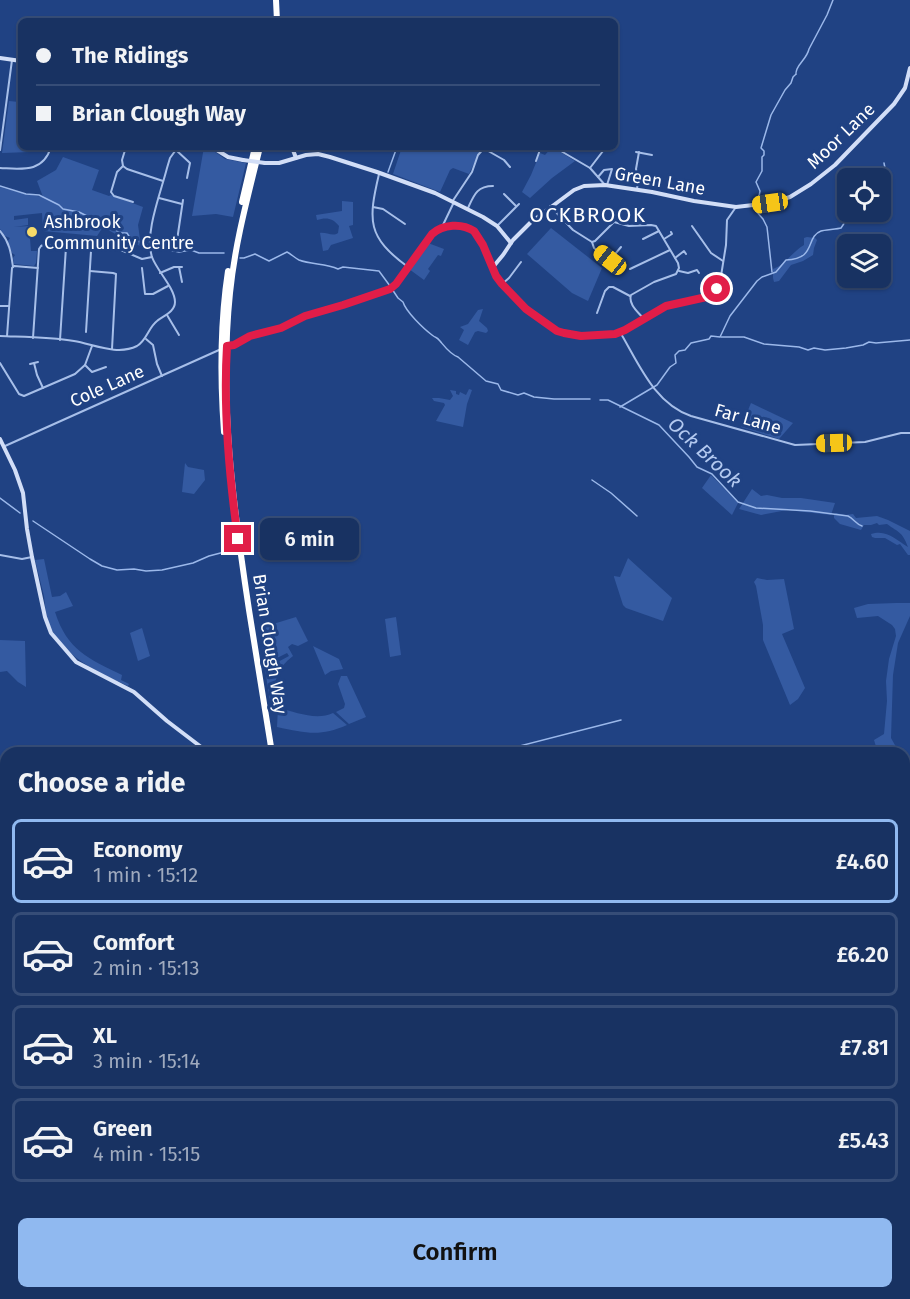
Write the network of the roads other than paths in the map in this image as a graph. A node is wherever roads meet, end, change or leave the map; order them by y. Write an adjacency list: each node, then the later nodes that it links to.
1 (275, 0): 2 (highway)
2 (275, 18)
3 (0, 58): 4 (street)
4 (12, 59): 5 (street); 8 (street)
5 (18, 60)
6 (910, 68): 45 (street, Moor Lane)
7 (0, 105): 8 (street)
8 (6, 106): 9 (street)
9 (0, 150)
10 (50, 150): 28 (street)
11 (125, 150): 26 (street)
12 (176, 150): 33 (street)
13 (179, 150): 31 (street)
14 (217, 150): 24 (street, bridge)
15 (254, 150): 98 (highway, Brian Clough Way)
16 (259, 150): 98 (highway, Brian Clough Way)
17 (293, 150): 24 (street)
18 (482, 150): 41 (street, Cole Lane)
19 (487, 150): 27 (street)
20 (540, 150): 25 (street)
21 (559, 150): 29 (street)
22 (602, 153): 29 (street)
23 (652, 155): 36 (street)
24 (296, 158): 30 (street)
25 (536, 161)
26 (123, 166): 33 (street); 39 (street)
27 (510, 167)
28 (0, 168)
29 (590, 168): 32 (street)
30 (380, 172): 41 (street); 44 (street)
31 (187, 176)
32 (598, 177): 35 (street); 35 (street)
33 (164, 181): 38 (street)
34 (490, 185): 46 (street)
35 (606, 185): 36 (street, Green Lane); 43 (street, Green Lane)
36 (637, 190): 45 (street, Green Lane)
37 (505, 197): 48 (street)
38 (159, 198): 42 (street); 64 (street)
39 (132, 200)
40 (183, 200): 42 (street)
41 (453, 202): 46 (street); 50 (street, Cole Lane)
42 (182, 204): 60 (street)
43 (550, 206): 56 (street); 57 (street)
44 (373, 207): 47 (street); 71 (street)
45 (736, 207): 67 (street)
46 (467, 210): 48 (street)
47 (405, 224)
48 (497, 226): 57 (street)
49 (692, 226): 67 (street)
50 (441, 228): 71 (street, Cole Lane); 72 (street)
51 (0, 231): 70 (street)
52 (659, 231): 54 (street); 55 (street); 56 (street)
53 (671, 232): 55 (street)
54 (643, 239)
55 (664, 239): 62 (street)
56 (592, 242): 66 (street)
57 (511, 243): 72 (street)
58 (119, 244): 64 (street)
59 (66, 247): 73 (street); 76 (street); 96 (street)
60 (176, 247)
61 (621, 247): 66 (street)
62 (670, 250): 65 (street); 75 (street)
63 (686, 254): 65 (street)
64 (152, 257): 78 (street)
65 (675, 258): 77 (street)
66 (610, 260): 69 (street)
67 (723, 261): 88 (street)
68 (519, 263): 81 (street)
69 (614, 263)
70 (13, 267): 73 (street); 85 (street)
71 (408, 267): 98 (street, Cole Lane)
72 (493, 267): 81 (street)
73 (38, 268): 94 (street)
74 (142, 268): 82 (street)
75 (630, 269)
76 (90, 271): 89 (street); 99 (street)
77 (679, 271): 79 (street); 83 (street)
78 (160, 273): 80 (street); 82 (street)
79 (699, 273)
80 (182, 282)
81 (502, 284): 90 (street)
82 (168, 286): 87 (street)
83 (630, 296): 86 (street); 88 (street)
84 (0, 306): 85 (street)
85 (9, 306): 93 (street)
86 (597, 313)
87 (167, 315): 91 (street); 95 (street)
88 (643, 319): 90 (street)
89 (86, 330)
90 (620, 332): 106 (street, Far Lane)
91 (179, 335)
92 (0, 336): 93 (street)
93 (7, 336): 94 (street)
94 (33, 338): 96 (street)
95 (145, 339): 99 (street); 104 (street)
96 (60, 340): 97 (street)
97 (92, 346): 99 (street); 102 (street)
98 (224, 348): 104 (street, Cole Lane); 112 (highway, Brian Clough Way)
99 (112, 349)
100 (39, 362): 105 (street)
101 (0, 363): 105 (street)
102 (85, 365): 103 (street); 105 (street)
103 (106, 366)
104 (162, 376): 108 (street, Cole Lane)
105 (43, 388)
106 (910, 433)
107 (0, 439): 108 (street)
108 (4, 447): 110 (street)
109 (0, 555): 110 (street)
110 (32, 557): 111 (street)
111 (201, 747)
112 (269, 747)

